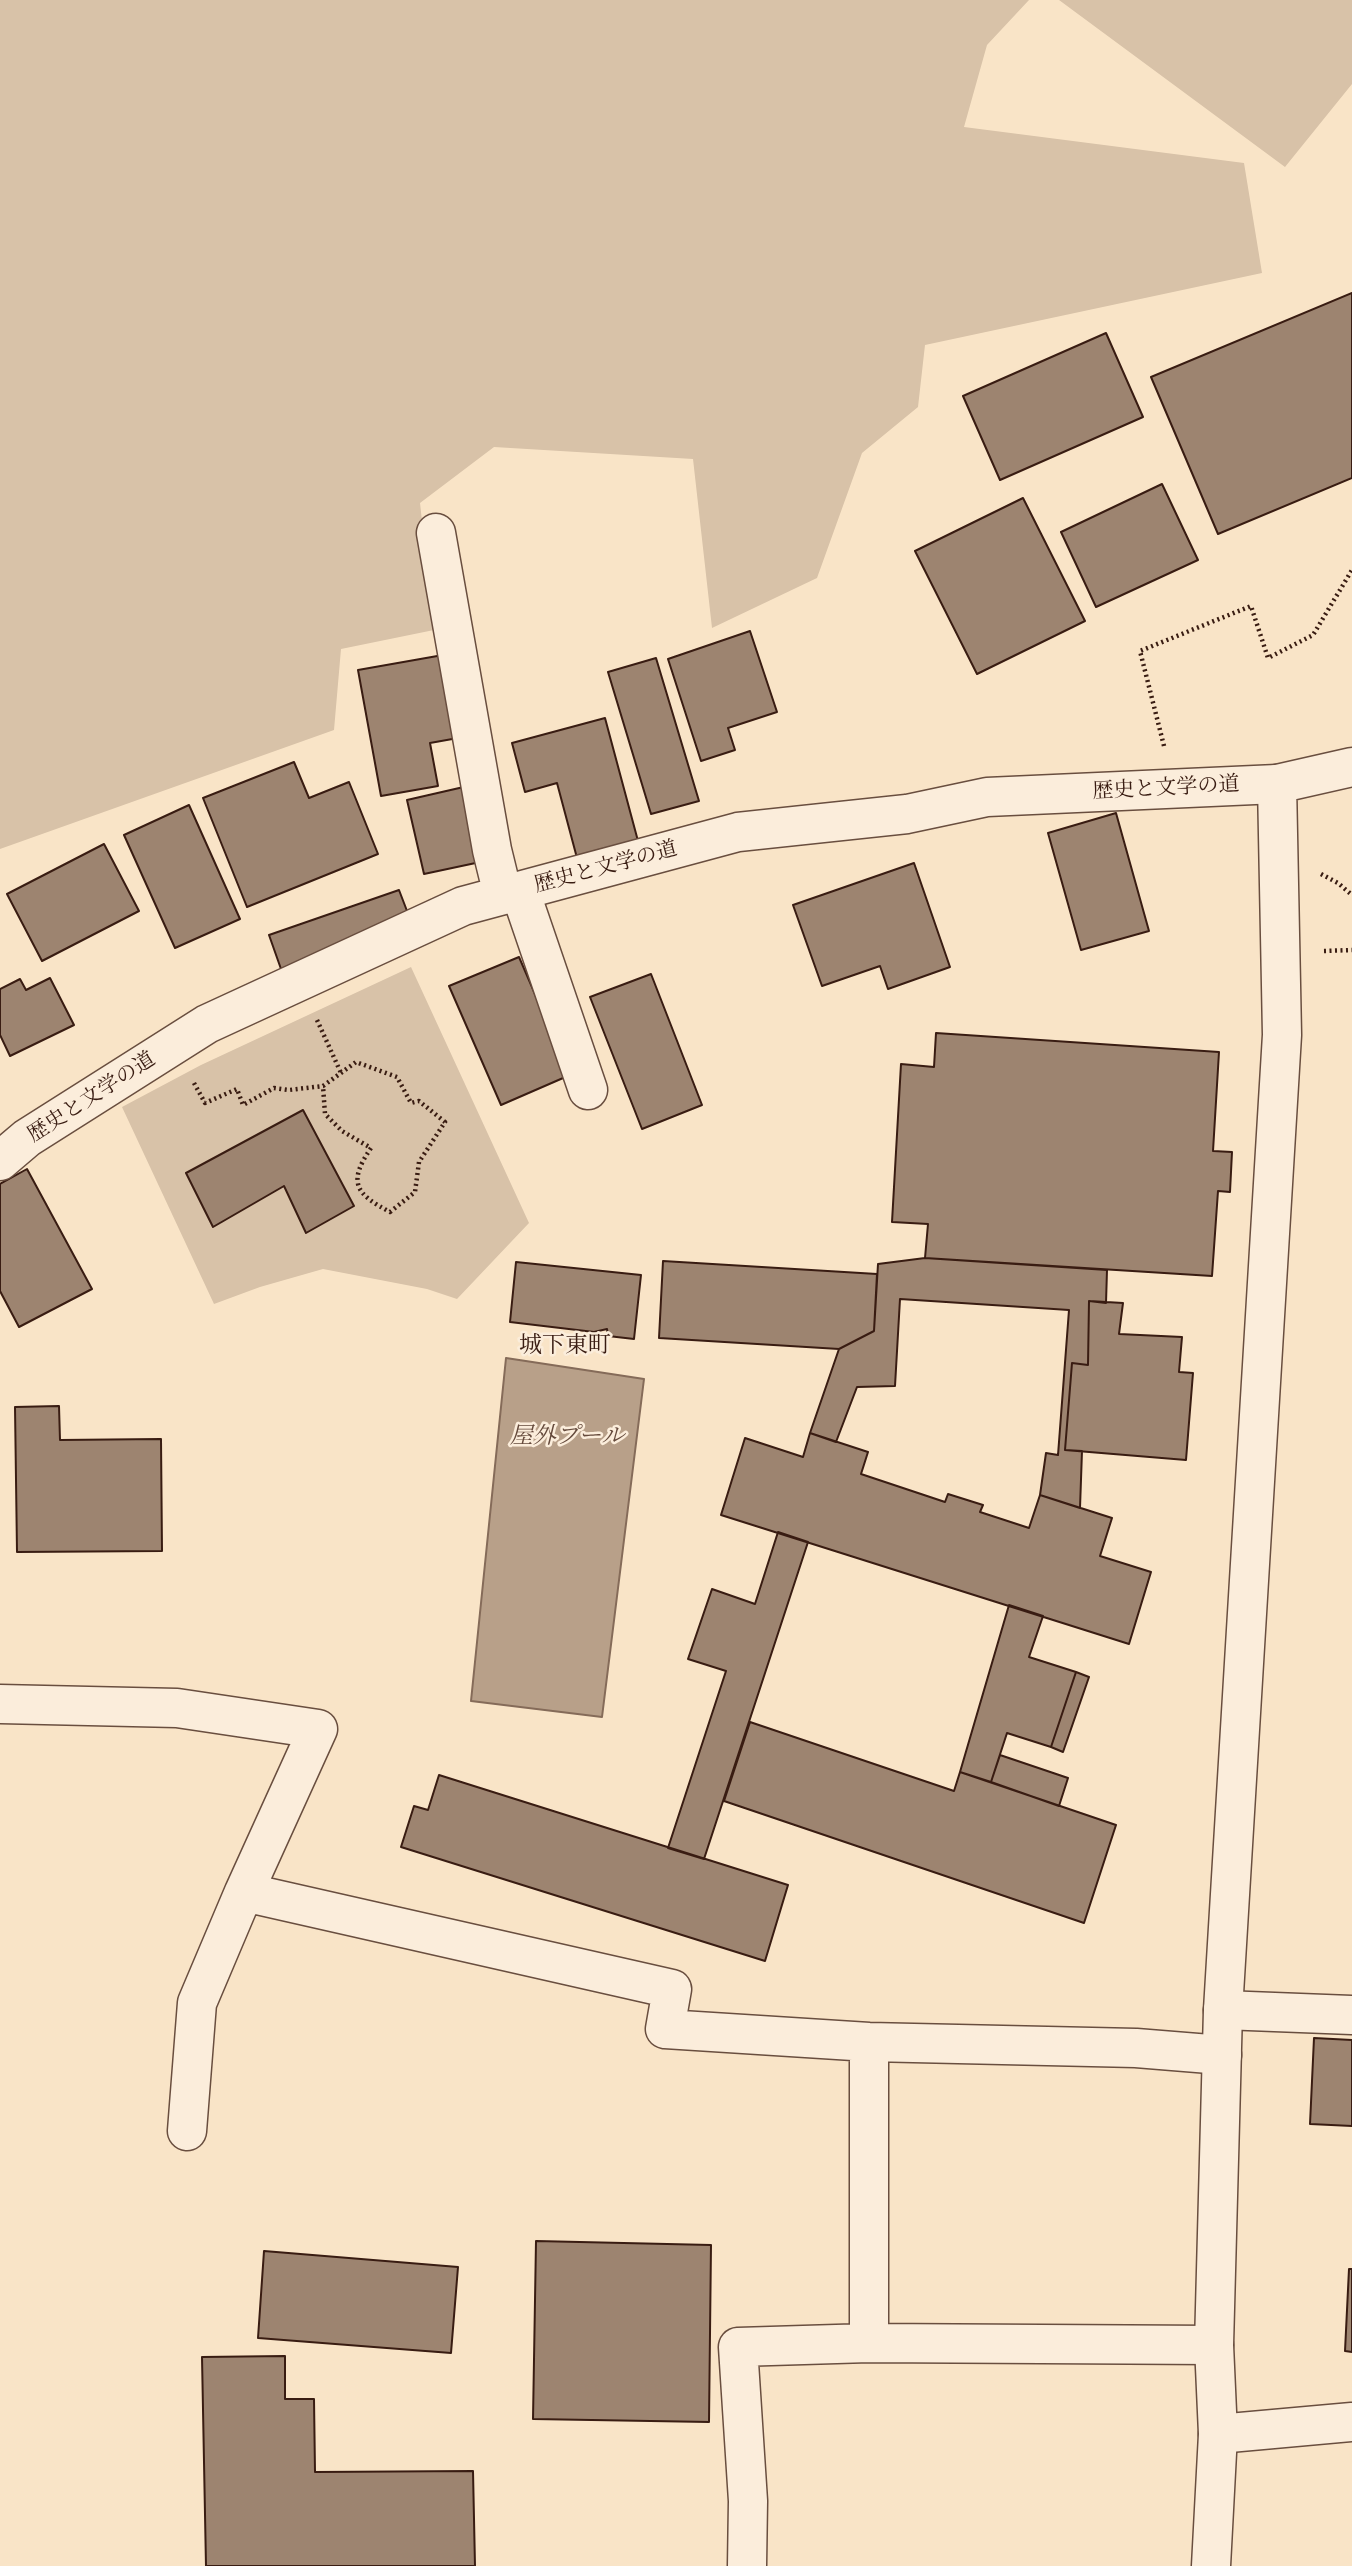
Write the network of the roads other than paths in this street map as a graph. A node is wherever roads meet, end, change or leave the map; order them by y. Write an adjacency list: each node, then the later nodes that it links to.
1 (436, 533): 4 (street)
2 (1352, 767): 3 (street, 歴史と文学の道)
3 (1277, 783): 4 (street, 歴史と文学の道); 9 (street)
4 (511, 893): 5 (street); 6 (street, 歴史と文学の道)
5 (588, 1090)
6 (0, 1161)
7 (0, 1704): 8 (street)
8 (244, 1892): 11 (street); 13 (street)
9 (1223, 2010): 10 (street); 12 (street)
10 (1352, 2015)
11 (869, 2042): 12 (street); 14 (street)
12 (1222, 2054): 15 (street)
13 (187, 2131)
14 (869, 2343): 15 (street); 18 (street)
15 (1214, 2345): 17 (street)
16 (1352, 2423): 17 (street)
17 (1218, 2434): 19 (street)
18 (747, 2566)
19 (1211, 2566)

